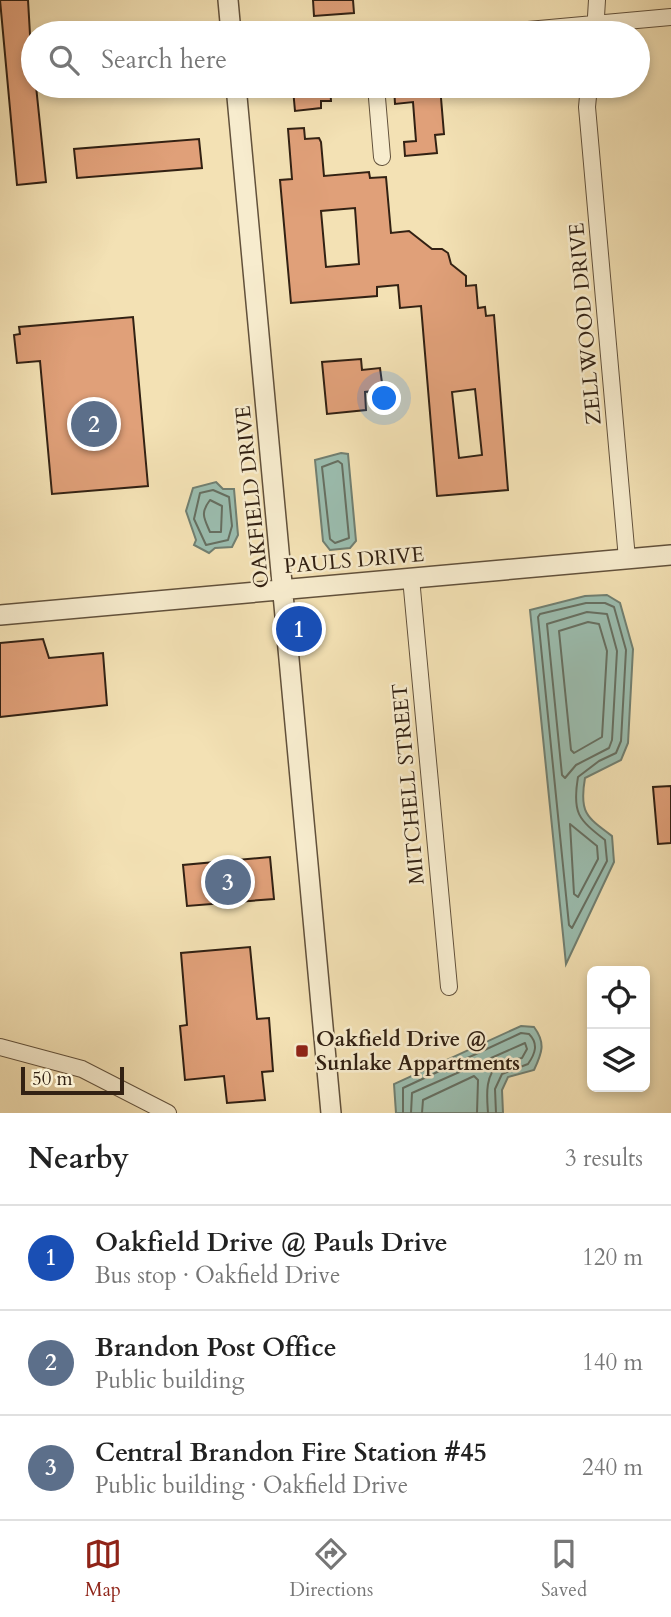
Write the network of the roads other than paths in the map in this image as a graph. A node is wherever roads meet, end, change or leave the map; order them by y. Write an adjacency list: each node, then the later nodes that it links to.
1 (228, 0): 4 (street)
2 (597, 0): 5 (street)
3 (671, 17): 6 (street)
4 (230, 21)
5 (596, 21)
6 (646, 21)
7 (237, 98): 14 (street, OAKFIELD DRIVE)
8 (377, 98): 10 (street)
9 (588, 98): 12 (street, ZELLWOOD DRIVE)
10 (382, 157)
11 (671, 555): 12 (street, PAULS DRIVE)
12 (627, 559): 13 (street, PAULS DRIVE)
13 (411, 578): 14 (street, PAULS DRIVE); 16 (street, MITCHELL STREET)
14 (284, 589): 15 (street, PAULS DRIVE); 19 (street, OAKFIELD DRIVE)
15 (0, 615)
16 (449, 987)
17 (0, 1047): 18 (street)
18 (168, 1113)
19 (331, 1113)

